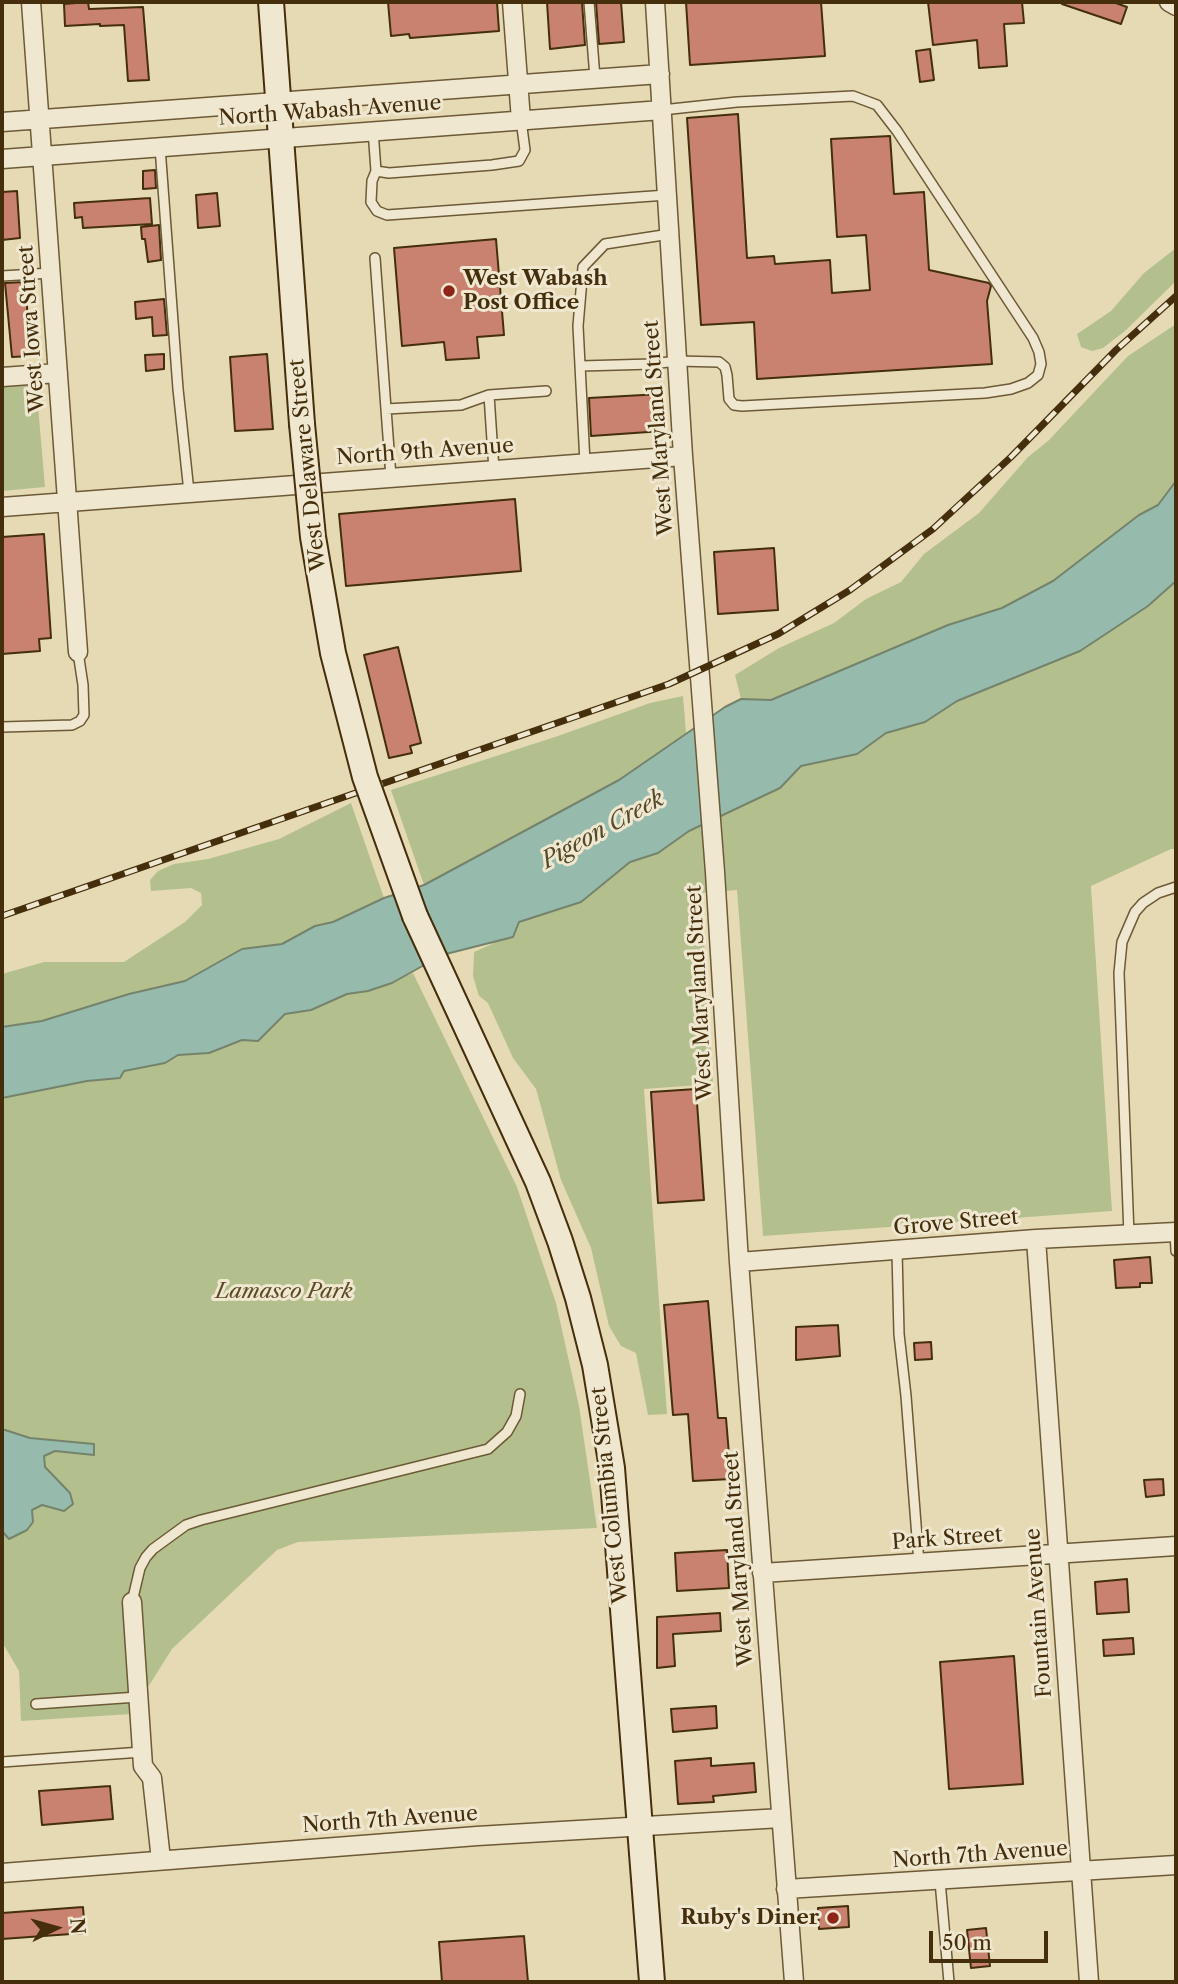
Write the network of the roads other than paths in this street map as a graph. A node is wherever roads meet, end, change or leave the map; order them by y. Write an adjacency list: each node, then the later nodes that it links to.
1 (31, 2): 13 (street, West Iowa Street)
2 (271, 2): 11 (main road, West Delaware Street)
3 (512, 2): 10 (street)
4 (589, 2): 9 (lane)
5 (654, 2): 8 (street, West Maryland Street)
6 (1168, 2): 7 (street)
7 (1176, 6)
8 (660, 74): 9 (street, North Wabash Avenue); 12 (street, West Maryland Street)
9 (595, 78): 10 (street, North Wabash Avenue)
10 (519, 83): 11 (street, North Wabash Avenue); 14 (street)
11 (278, 101): 13 (street, North Wabash Avenue); 17 (main road, West Delaware Street)
12 (662, 110): 14 (street, North Wabash Avenue); 22 (street, West Maryland Street); 27 (lane)
13 (39, 120): 15 (street, North Wabash Avenue); 19 (street, West Iowa Street)
14 (521, 120): 16 (street, North Wabash Avenue); 21 (lane)
15 (2, 122)
16 (373, 130): 17 (street, North Wabash Avenue); 21 (lane)
17 (281, 137): 18 (street, North Wabash Avenue); 44 (main road, West Delaware Street, bridge)
18 (160, 147): 19 (street, North Wabash Avenue); 38 (lane)
19 (42, 156): 20 (street, North Wabash Avenue); 25 (street, West Iowa Street)
20 (2, 159)
21 (376, 171): 22 (lane)
22 (667, 195): 23 (street, West Maryland Street)
23 (670, 234): 27 (street, West Maryland Street); 28 (lane)
24 (375, 258): 33 (lane)
25 (51, 273): 26 (lane); 29 (street, West Iowa Street)
26 (2, 276)
27 (677, 361): 28 (lane); 34 (street, West Maryland Street)
28 (581, 366): 35 (lane)
29 (58, 373): 30 (street); 39 (street, West Iowa Street)
30 (2, 377)
31 (546, 391): 32 (lane)
32 (489, 396): 33 (lane); 36 (lane)
33 (386, 409): 37 (lane)
34 (683, 456): 35 (street, North 9th Avenue); 50 (street, West Maryland Street)
35 (585, 463): 36 (street, North 9th Avenue)
36 (494, 470): 37 (street, North 9th Avenue)
37 (391, 477): 38 (street, North 9th Avenue)
38 (189, 492): 39 (street, North 9th Avenue)
39 (67, 501): 40 (street, North 9th Avenue); 41 (street, West Iowa Street)
40 (2, 507)
41 (78, 652): 42 (lane)
42 (2, 727)
43 (1176, 887): 46 (lane)
44 (415, 916): 62 (main road, West Columbia Street)
45 (1175, 1232): 46 (street, Grove Street); 49 (lane)
46 (1129, 1235): 47 (street, Grove Street)
47 (1036, 1239): 48 (street, Grove Street); 53 (street, Fountain Avenue)
48 (897, 1251): 50 (street, Grove Street); 54 (lane)
49 (1176, 1251)
50 (739, 1262): 55 (street, West Maryland Street)
51 (520, 1394): 56 (lane)
52 (1176, 1546): 53 (street, Park Street)
53 (1057, 1555): 54 (street, Park Street); 65 (street, Fountain Avenue)
54 (919, 1563): 55 (street, Park Street)
55 (762, 1573): 61 (street, West Maryland Street)
56 (132, 1602): 57 (street)
57 (138, 1698): 58 (lane); 59 (street)
58 (36, 1704)
59 (142, 1752): 60 (lane); 63 (street)
60 (2, 1762)
61 (781, 1818): 62 (street, North 7th Avenue); 68 (street, West Maryland Street)
62 (640, 1828): 63 (street, North 7th Avenue); 69 (main road, West Columbia Street)
63 (161, 1860): 66 (street, North 7th Avenue)
64 (1176, 1865): 65 (street, North 7th Avenue)
65 (1079, 1872): 67 (street, North 7th Avenue); 72 (street, Fountain Avenue)
66 (2, 1873)
67 (940, 1881): 68 (street, North 7th Avenue); 71 (lane)
68 (786, 1889): 70 (street, West Maryland Street)
69 (652, 1982)
70 (794, 1982)
71 (949, 1982)
72 (1089, 1982)

